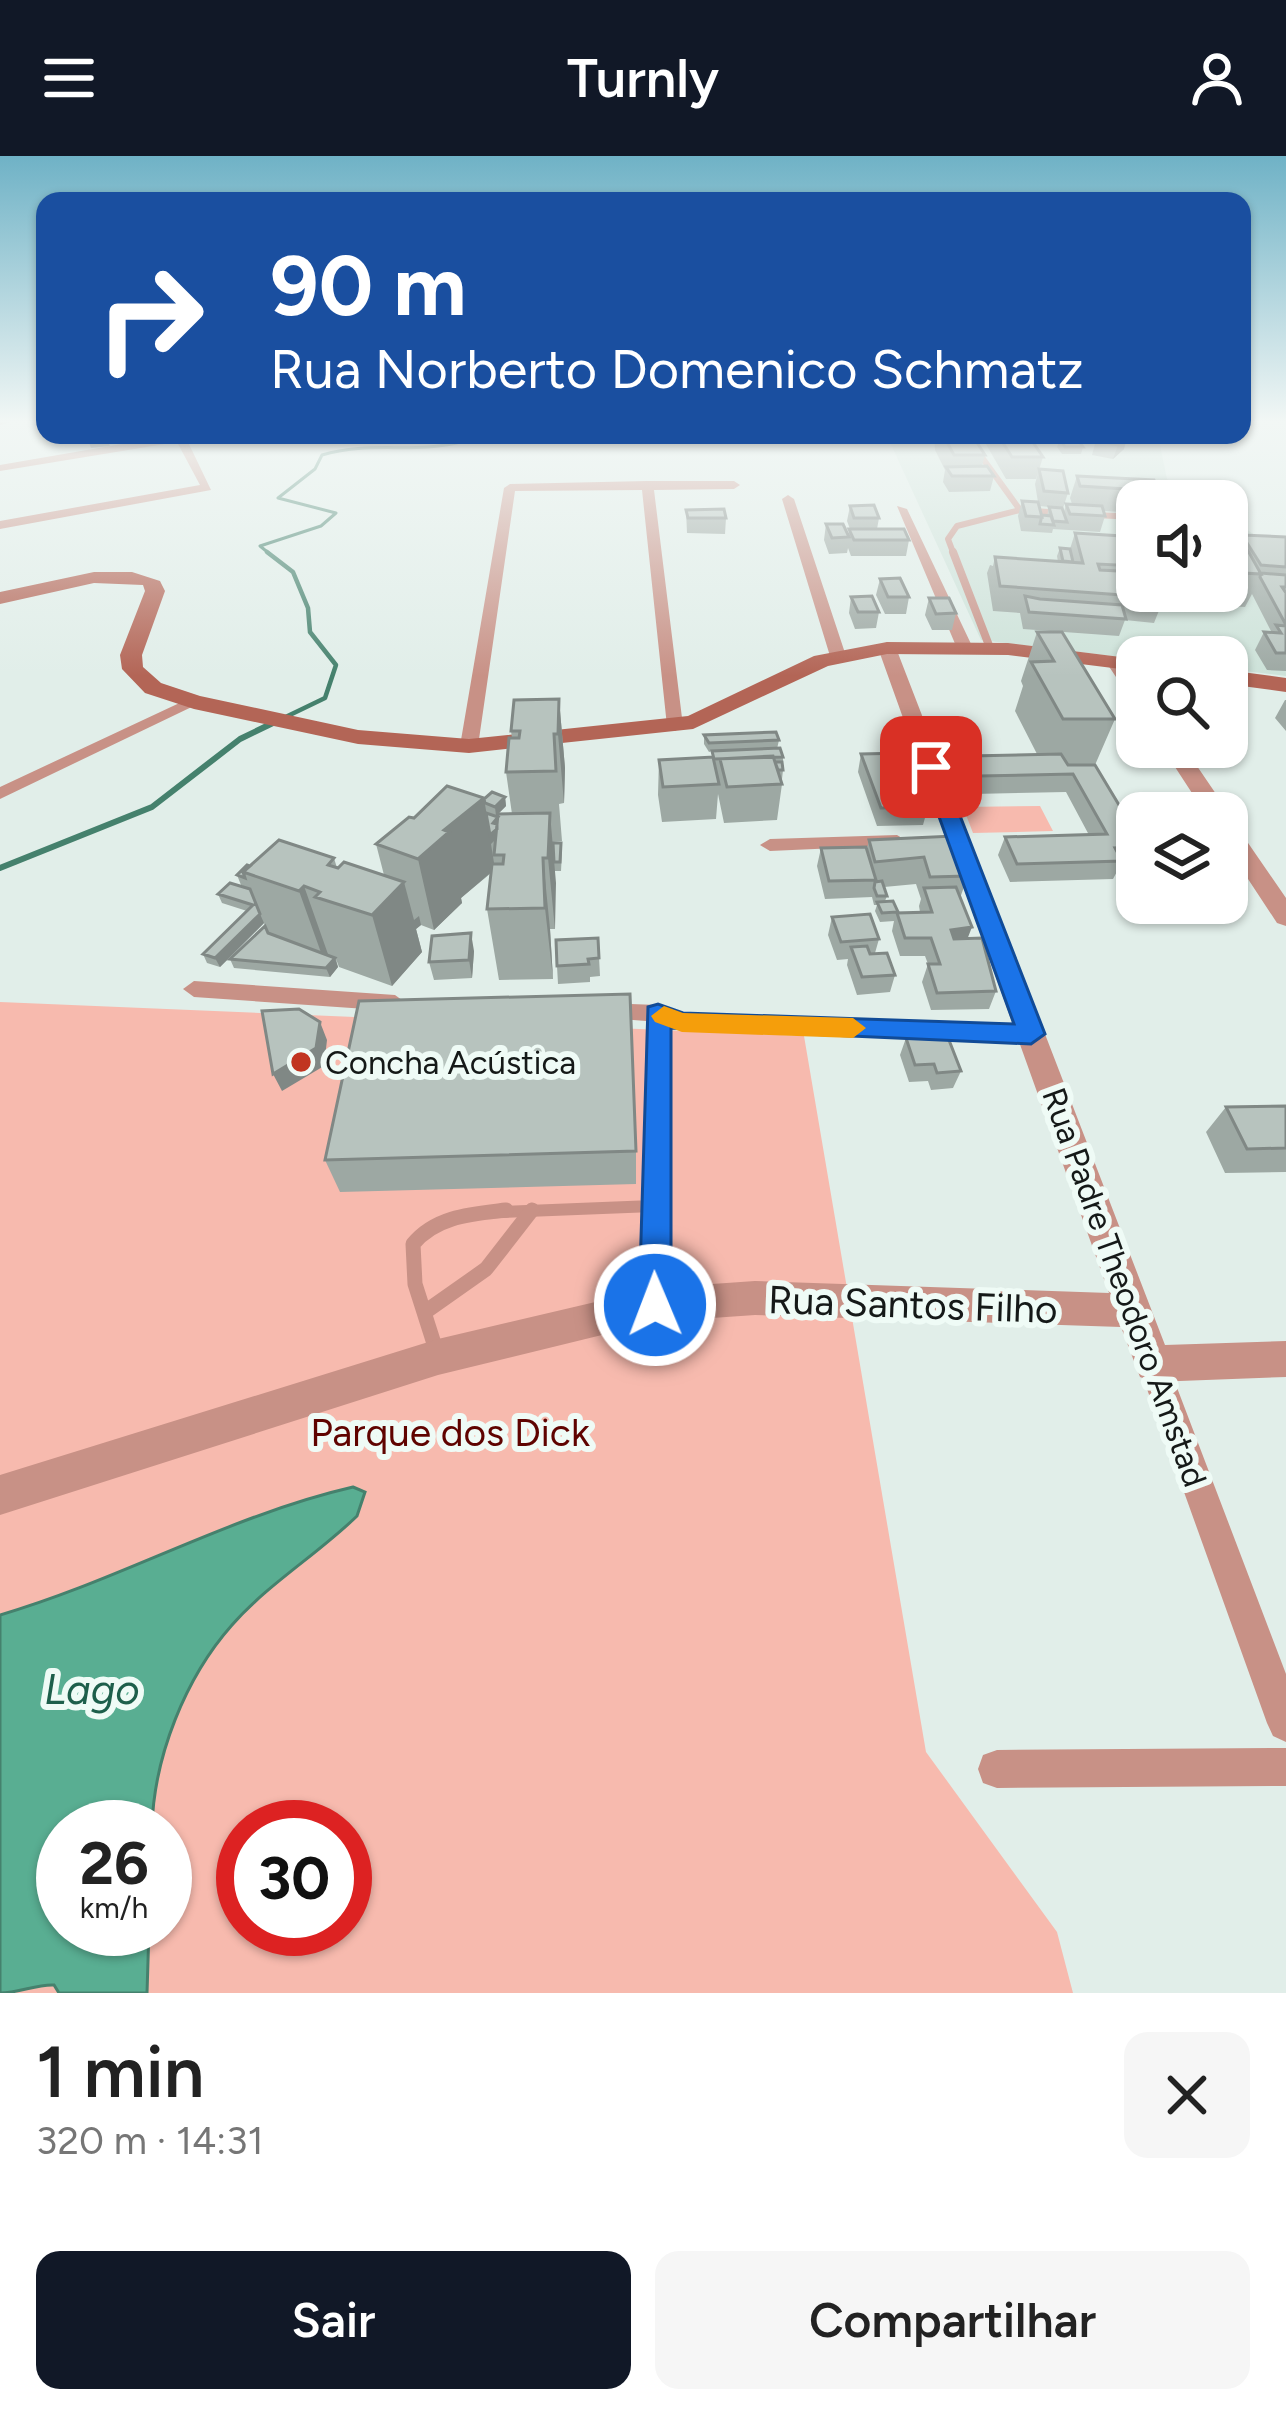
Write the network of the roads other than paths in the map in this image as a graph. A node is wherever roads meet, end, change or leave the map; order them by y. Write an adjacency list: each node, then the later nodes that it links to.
1 (110, 505): 11 (street)
2 (507, 505): 22 (street)
3 (649, 505): 21 (street)
4 (790, 505): 16 (street)
5 (1016, 505): 7 (lane)
6 (901, 509): 13 (street)
7 (1020, 510): 8 (lane); 15 (lane)
8 (1067, 513)
9 (1090, 514): 10 (lane)
10 (1116, 516)
11 (0, 525)
12 (0, 598): 20 (main road)
13 (964, 646): 14 (main road); 15 (main road)
14 (887, 648): 16 (main road); 32 (street, Rua Padre Theodoro Amstad)
15 (990, 648): 17 (main road)
16 (838, 656): 21 (main road)
17 (1116, 662)
18 (1248, 680): 19 (main road)
19 (1286, 685)
20 (194, 702): 22 (main road); 23 (street)
21 (675, 726): 22 (main road)
22 (469, 746)
23 (0, 794)
24 (912, 841): 25 (street)
25 (770, 845)
26 (1248, 860): 27 (street)
27 (1286, 917)
28 (194, 989): 29 (street)
29 (424, 1005)
30 (572, 1010): 31 (street)
31 (658, 1013): 32 (street); 33 (street)
32 (1031, 1034): 36 (street, Rua Padre Theodoro Amstad)
33 (652, 1206): 34 (lane); 35 (street)
34 (532, 1210): 37 (lane); 37 (lane)
35 (655, 1305): 36 (street, Rua Santos Filho); 38 (street, Rua Santos Filho)
36 (1133, 1311): 40 (street, Rua Padre Theodoro Amstad)
37 (425, 1312): 38 (lane)
38 (438, 1358): 41 (street, Rua Santos Filho)
39 (1286, 1359): 40 (street)
40 (1153, 1364): 42 (street, Rua Padre Theodoro Amstad)
41 (0, 1495)
42 (1286, 1723)
43 (1286, 1767): 44 (street)
44 (997, 1769)

